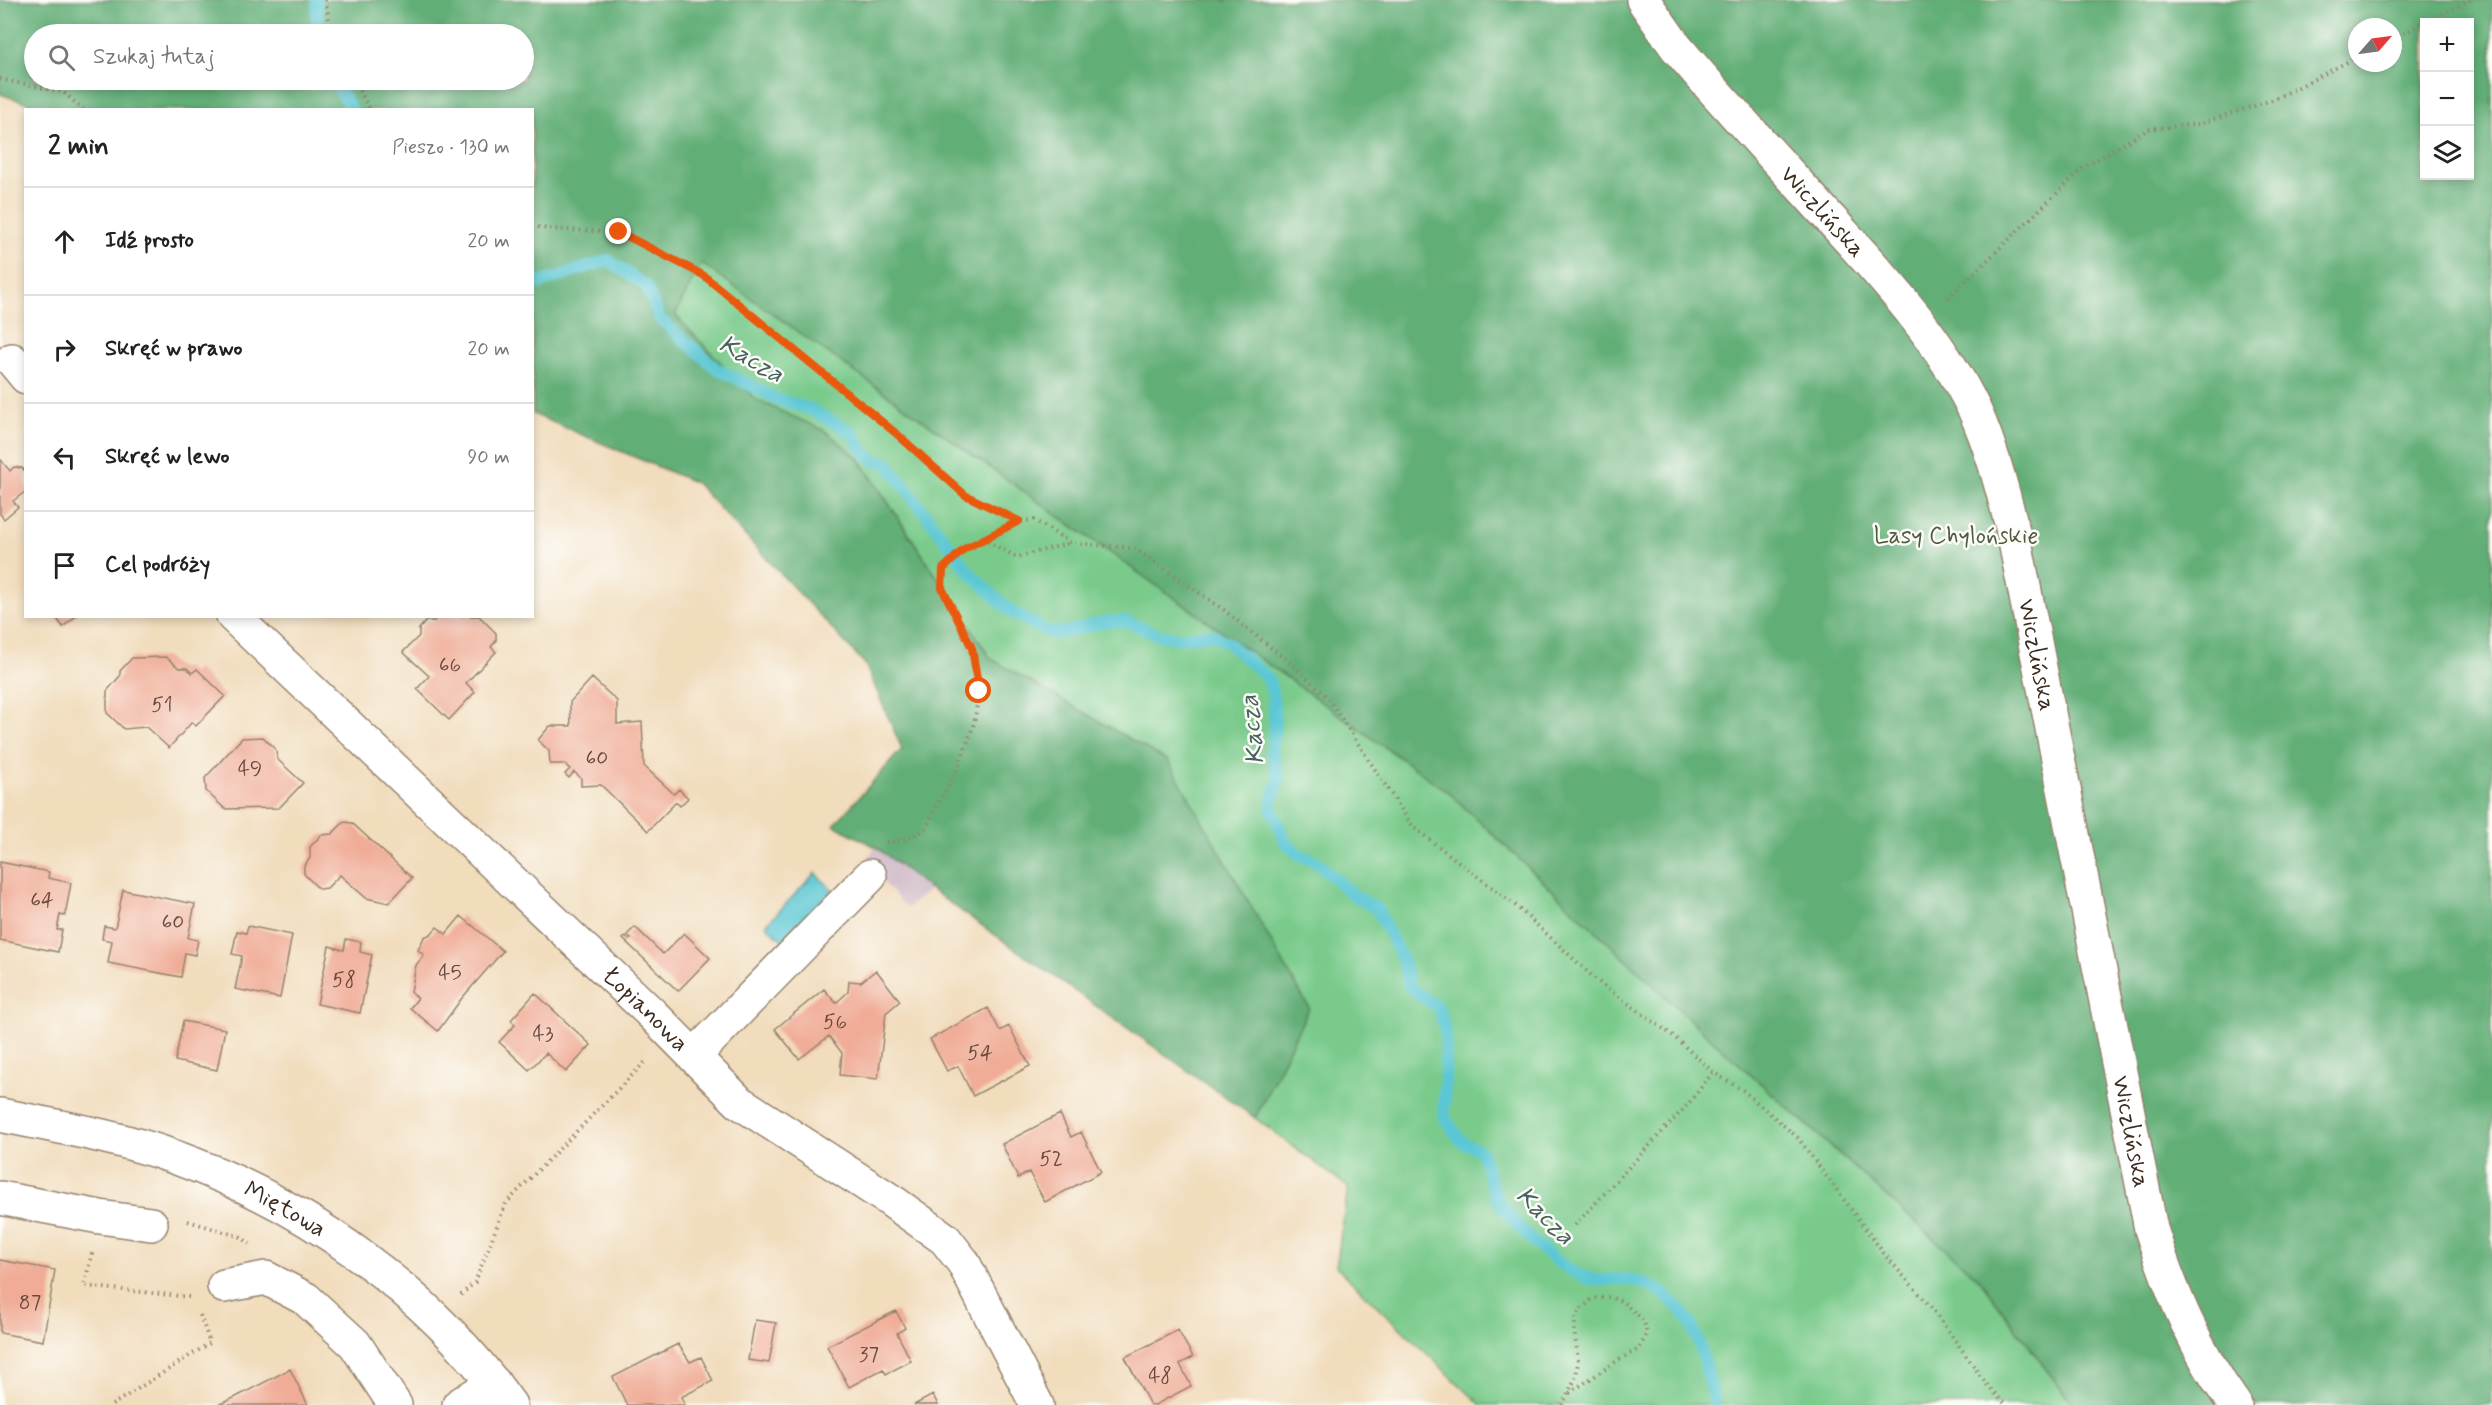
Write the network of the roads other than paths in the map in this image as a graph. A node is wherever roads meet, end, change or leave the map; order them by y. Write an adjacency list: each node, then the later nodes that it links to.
1 (1643, 0): 13 (street, Wiczlińska)
2 (235, 618): 4 (street, Łopianowa)
3 (870, 876): 4 (street)
4 (683, 1046): 12 (street, Łopianowa)
5 (0, 1115): 9 (street, Miętowa)
6 (0, 1198): 7 (street)
7 (151, 1224)
8 (209, 1292): 10 (street)
9 (502, 1394): 11 (street)
10 (395, 1405)
11 (459, 1405)
12 (1037, 1405)
13 (2235, 1405)

